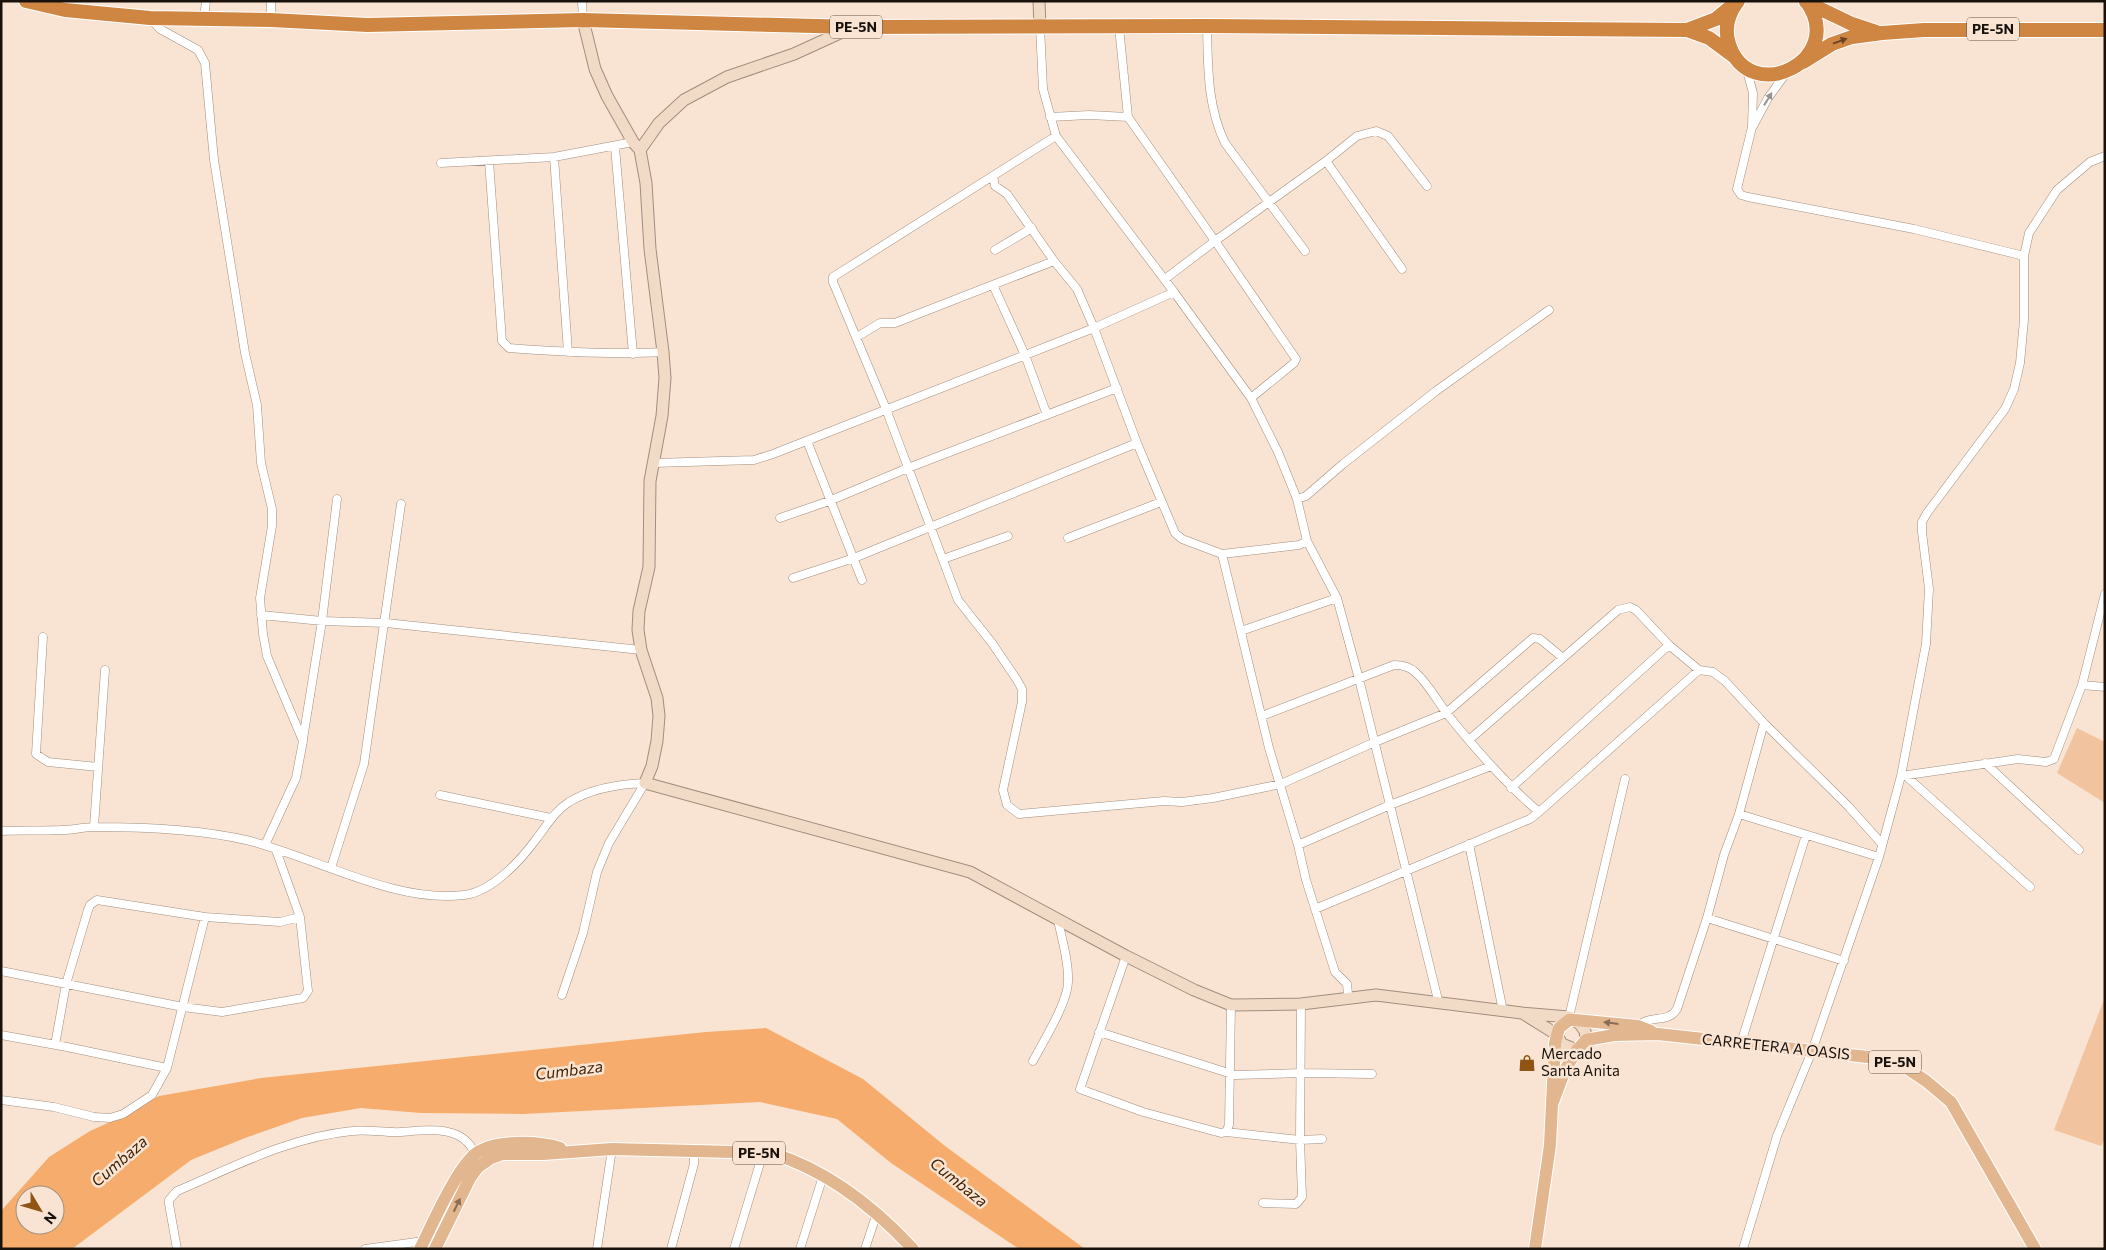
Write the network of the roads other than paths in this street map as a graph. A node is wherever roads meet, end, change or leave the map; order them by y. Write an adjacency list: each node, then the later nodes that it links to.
1 (26, 1): 8 (highway, PE-5N)
2 (206, 1): 9 (street)
3 (271, 1): 10 (street)
4 (582, 1): 11 (street)
5 (1039, 1): 14 (street)
6 (1737, 1): 16 (highway, PE-5N); 20 (highway)
7 (1806, 2): 18 (highway, PE-5N); 19 (highway)
8 (150, 18): 9 (highway, PE-5N); 78 (street)
9 (204, 19): 10 (highway, PE-5N)
10 (271, 20): 11 (highway, PE-5N)
11 (583, 20): 13 (highway, PE-5N); 26 (street)
12 (1207, 26): 15 (highway, PE-5N); 16 (highway, PE-5N); 35 (street)
13 (854, 27): 14 (highway, PE-5N); 26 (street)
14 (1040, 27): 15 (highway, PE-5N); 22 (street)
15 (1119, 27): 23 (street)
16 (1687, 30): 20 (highway, PE-5N)
17 (2105, 30): 18 (highway, PE-5N)
18 (1882, 33): 19 (highway, PE-5N, one-way to 18)
19 (1803, 62): 21 (highway)
20 (1741, 63): 21 (highway); 24 (street)
21 (1787, 72): 24 (street, one-way to 21)
22 (1050, 117): 23 (street); 25 (street)
23 (1128, 117): 37 (street)
24 (1752, 127): 40 (street)
25 (1056, 136): 33 (street); 43 (street)
26 (637, 146): 27 (street); 50 (street)
27 (615, 147): 29 (street); 51 (street)
28 (2105, 156): 40 (street)
29 (554, 157): 30 (street); 49 (street)
30 (490, 161): 32 (street); 49 (street)
31 (1326, 162): 34 (street); 35 (street); 42 (street)
32 (441, 163)
33 (993, 176): 36 (street); 48 (street)
34 (1426, 186)
35 (1270, 202): 37 (street); 39 (street)
36 (1032, 228): 38 (street); 41 (street)
37 (1215, 241): 43 (street); 54 (street)
38 (995, 250)
39 (1305, 251)
40 (2024, 256): 100 (street)
41 (1054, 261): 44 (street); 47 (street)
42 (1402, 269)
43 (1165, 279): 45 (street)
44 (993, 285): 48 (street); 52 (street)
45 (1174, 292): 47 (street); 54 (street)
46 (1549, 310): 62 (street)
47 (1094, 328): 52 (street); 53 (street)
48 (857, 337): 55 (street)
49 (568, 352): 51 (street)
50 (663, 352): 51 (street); 59 (street)
51 (633, 354)
52 (1025, 355): 55 (street); 56 (street)
53 (1117, 388): 56 (street); 58 (street)
54 (1251, 398): 62 (street)
55 (886, 409): 57 (street); 60 (street)
56 (1046, 415): 60 (street)
57 (807, 441): 59 (street); 63 (street)
58 (1137, 443): 64 (street); 67 (street)
59 (654, 463): 84 (street)
60 (908, 468): 63 (street); 67 (street)
61 (337, 499): 79 (street)
62 (1297, 499): 70 (street)
63 (829, 501): 66 (street); 72 (street)
64 (1161, 502): 69 (street); 71 (street)
65 (401, 504): 80 (street)
66 (780, 518)
67 (931, 528): 72 (street); 73 (street)
68 (1008, 536): 73 (street)
69 (1068, 538)
70 (1307, 541): 71 (street); 77 (street)
71 (1222, 554): 81 (street)
72 (854, 558): 74 (street); 75 (street)
73 (944, 559): 103 (street)
74 (793, 578)
75 (862, 580)
76 (2105, 594): 89 (street)
77 (1336, 598): 81 (street); 88 (street)
78 (262, 615): 79 (street); 95 (street)
79 (322, 621): 80 (street); 95 (street)
80 (386, 624): 84 (street); 120 (street)
81 (1241, 631): 92 (street)
82 (43, 638): 99 (street)
83 (1669, 645): 85 (street); 87 (street); 104 (street)
84 (641, 650): 102 (street)
85 (1563, 658): 91 (street); 94 (street)
86 (105, 670): 99 (street)
87 (1699, 670): 93 (street); 107 (street)
88 (1359, 679): 91 (street); 92 (street); 96 (street)
89 (2082, 685): 90 (street); 97 (street)
90 (2105, 687)
91 (1446, 713): 94 (street); 96 (street)
92 (1262, 716): 103 (street)
93 (1764, 723): 108 (street); 114 (street)
94 (1469, 740): 98 (street)
95 (303, 741): 115 (street)
96 (1375, 742): 103 (street); 106 (street)
97 (1985, 763): 100 (street); 118 (street)
98 (1491, 766): 104 (street); 106 (street)
99 (98, 767): 110 (street)
100 (1904, 776): 114 (street); 122 (street)
101 (1625, 779): 141 (street)
102 (645, 783): 109 (street); 127 (street); 133 (street)
103 (1281, 784): 116 (street)
104 (1511, 788): 107 (street)
105 (440, 794): 109 (street)
106 (1390, 806): 116 (street); 121 (street)
107 (1540, 812): 113 (street)
108 (1739, 814): 112 (street); 126 (street)
109 (551, 818): 120 (street)
110 (94, 827): 111 (street); 115 (street)
111 (1, 831)
112 (1806, 835): 119 (street); 128 (street)
113 (1469, 844): 121 (street); 139 (street)
114 (1882, 844): 119 (street)
115 (265, 845): 117 (street)
116 (1298, 845): 123 (street)
117 (276, 850): 120 (street); 125 (street)
118 (2079, 850)
119 (1879, 857): 130 (street)
120 (331, 868)
121 (1407, 870): 123 (street); 136 (street)
122 (2030, 887)
123 (1315, 910): 134 (street)
124 (205, 917): 125 (street); 132 (street); 138 (street)
125 (300, 917): 138 (street)
126 (1707, 918): 128 (street); 142 (street)
127 (1058, 920): 129 (street); 152 (street)
128 (1774, 937): 130 (street); 148 (street)
129 (1126, 956): 137 (street); 143 (street)
130 (1844, 961): 151 (street)
131 (1, 971): 132 (street)
132 (66, 984): 138 (street); 149 (street)
133 (562, 996)
134 (1344, 999): 135 (street); 136 (street)
135 (1301, 1004): 137 (street); 155 (street)
136 (1438, 1004): 139 (street)
137 (1231, 1005): 154 (street)
138 (183, 1007): 153 (street)
139 (1503, 1011): 140 (street)
140 (1522, 1014): 141 (street); 144 (street)
141 (1572, 1018): 142 (main road, CARRETERA A OASIS / PE-5N, one-way to 141); 144 (main road); 147 (street)
142 (1638, 1026): 145 (main road, CARRETERA A OASIS / PE-5N)
143 (1099, 1032): 154 (street); 159 (street)
144 (1556, 1034): 150 (street); 158 (main road)
145 (1658, 1034): 147 (main road, CARRETERA A OASIS / PE-5N); 148 (main road, CARRETERA A OASIS / PE-5N)
146 (1, 1035): 149 (street)
147 (1586, 1040): 150 (main road)
148 (1741, 1044): 151 (main road, CARRETERA A OASIS / PE-5N)
149 (55, 1045): 153 (street)
150 (1577, 1050): 158 (main road)
151 (1812, 1051): 181 (street); 182 (main road, CARRETERA A OASIS / PE-5N)
152 (1033, 1061)
153 (167, 1068): 157 (street)
154 (1229, 1072): 155 (street); 159 (street)
155 (1302, 1073): 156 (street); 161 (street)
156 (1372, 1074)
157 (1, 1100)
158 (1553, 1102): 180 (main road)
159 (1226, 1132): 161 (street)
160 (1322, 1139): 161 (street)
161 (1300, 1140): 168 (street)
162 (612, 1149): 163 (main road, PE-5N); 164 (main road, PE-5N); 174 (street)
163 (694, 1151): 165 (main road, PE-5N); 175 (street)
164 (573, 1152): 166 (main road, PE-5N); 171 (main road, PE-5N, one-way to 164)
165 (763, 1153): 167 (main road, PE-5N); 176 (street)
166 (475, 1154): 170 (main road, PE-5N); 172 (street)
167 (823, 1176): 169 (main road, PE-5N); 177 (street)
168 (1263, 1203)
169 (877, 1213): 178 (street); 179 (main road, PE-5N)
170 (422, 1245): 171 (street); 173 (street)
171 (436, 1246)
172 (177, 1249)
173 (365, 1249)
174 (597, 1249)
175 (671, 1249)
176 (734, 1249)
177 (800, 1249)
178 (865, 1249)
179 (913, 1249)
180 (1535, 1249)
181 (1743, 1249)
182 (2035, 1249)

